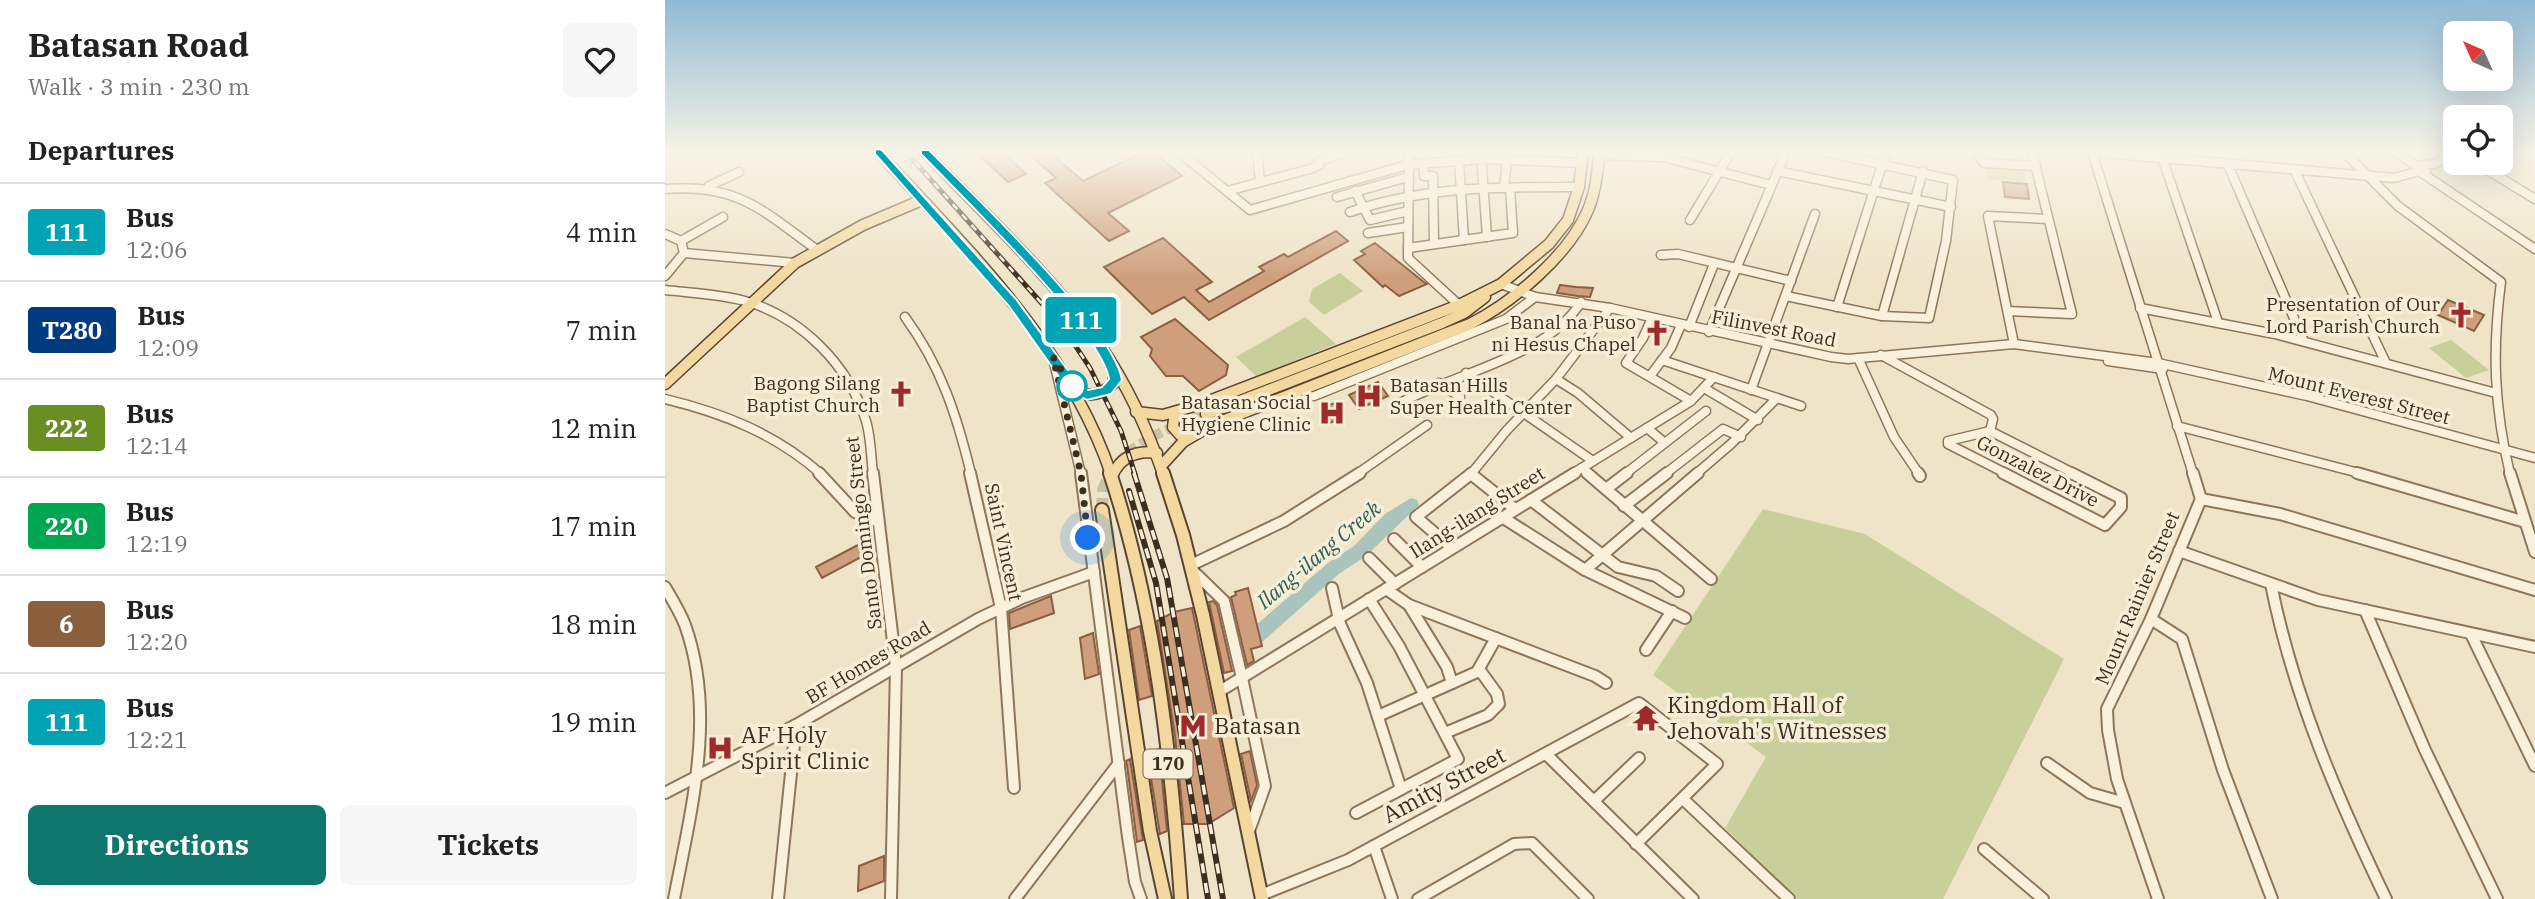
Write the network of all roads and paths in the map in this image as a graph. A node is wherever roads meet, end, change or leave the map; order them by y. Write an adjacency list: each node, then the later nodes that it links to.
1 (732, 194): 48 (street)
2 (917, 194): 29 (main road, 170)
3 (965, 194): 83 (main road)
4 (1231, 194): 5 (street)
5 (1306, 194)
6 (1346, 194): 28 (street)
7 (1357, 194): 31 (street)
8 (1408, 194): 31 (street); 33 (street)
9 (1433, 194): 45 (street)
10 (1459, 194): 43 (street)
11 (1484, 194): 42 (street)
12 (1508, 194): 42 (street)
13 (1577, 194): 56 (main road)
14 (1594, 194): 58 (main road)
15 (1705, 194): 38 (street)
16 (1767, 194): 53 (street)
17 (1873, 194): 64 (street)
18 (1883, 194): 30 (street)
19 (1916, 194): 30 (street)
20 (1951, 194): 32 (street)
21 (2042, 194): 37 (street)
22 (2105, 194): 66 (street, Mount Rainier Street)
23 (2175, 194): 71 (street)
24 (2240, 194): 74 (street)
25 (2306, 194): 81 (street)
26 (2387, 194): 95 (street)
27 (2457, 194): 46 (street)
28 (1336, 197)
29 (922, 200): 48 (main road); 78 (main road, 170)
30 (1914, 201): 32 (street); 68 (street)
31 (1364, 206): 33 (street); 34 (street)
32 (1951, 207): 68 (street)
33 (1408, 211): 39 (street)
34 (1350, 212)
35 (1815, 214): 55 (street)
36 (723, 217): 44 (street)
37 (2048, 219): 67 (street); 67 (street)
38 (1690, 220)
39 (1408, 227): 40 (street); 47 (street)
40 (1368, 233)
41 (665, 234): 44 (street)
42 (1487, 237): 43 (street)
43 (1464, 240): 45 (street)
44 (681, 241): 49 (street)
45 (1434, 244): 47 (street)
46 (2535, 247)
47 (1408, 248): 63 (street)
48 (817, 250): 51 (main road)
49 (684, 253): 51 (street); 54 (street)
50 (1661, 255): 52 (street)
51 (795, 263): 62 (main road)
52 (1714, 264): 53 (street); 72 (street)
53 (1736, 269): 55 (street); 73 (street)
54 (665, 276)
55 (1791, 281): 59 (street)
56 (1496, 287): 58 (street, Filinvest Road); 63 (main road); 107 (main road)
57 (665, 290): 62 (street, Santo Domingo Street)
58 (1517, 292): 60 (street, Filinvest Road); 85 (main road)
59 (1786, 296): 64 (street); 75 (street)
60 (1535, 297): 61 (street, Filinvest Road); 85 (street)
61 (1581, 302): 65 (street, Filinvest Road); 86 (street)
62 (749, 303): 91 (main road); 133 (street, Santo Domingo Street)
63 (1459, 305): 103 (main road)
64 (1837, 307): 68 (street)
65 (1610, 308): 70 (street, Filinvest Road); 89 (street)
66 (2140, 308): 71 (street); 82 (street, Mount Rainier Street)
67 (2008, 311): 76 (street)
68 (1882, 316)
69 (905, 317): 154 (street, Saint Vincent)
70 (1652, 318): 72 (street, Filinvest Road); 87 (street)
71 (2217, 319): 74 (street)
72 (1685, 326): 73 (street, Filinvest Road); 80 (street)
73 (1709, 332): 75 (street, Filinvest Road)
74 (2303, 339): 81 (street)
75 (1768, 344): 79 (street, Filinvest Road); 94 (street)
76 (2014, 344): 77 (street, Filinvest Road); 82 (street, Filinvest Road)
77 (1881, 355): 79 (street, Filinvest Road); 112 (street, Gonzalez Drive)
78 (1053, 357): 92 (main road, 170); 144 (street, 170)
79 (1857, 358): 124 (street)
80 (1662, 360): 87 (street); 88 (street)
81 (2385, 361): 95 (street)
82 (2159, 366): 84 (street, Filinvest Road); 110 (street, Mount Rainier Street)
83 (1114, 368): 92 (main road); 106 (main road)
84 (2173, 368): 117 (street, Mount Everest Street)
85 (1366, 371): 96 (street); 113 (main road)
86 (1466, 373): 90 (street); 104 (street)
87 (1650, 376): 100 (street)
88 (1714, 377): 93 (street, Ilang-ilang Street); 94 (street)
89 (1556, 379): 104 (street); 115 (street)
90 (1439, 383): 97 (street); 101 (street)
91 (665, 384)
92 (1073, 388): 122 (main road, 170)
93 (1704, 388): 100 (street, Ilang-ilang Street); 108 (street)
94 (1751, 390): 98 (street)
95 (2496, 393): 117 (street)
96 (1314, 396)
97 (1460, 397)
98 (1777, 398): 102 (street); 108 (street)
99 (665, 399): 133 (street)
100 (1691, 401): 111 (street, Ilang-ilang Street)
101 (1402, 402)
102 (1801, 406)
103 (1180, 411): 106 (main road); 113 (main road)
104 (1524, 411): 120 (street); 123 (street)
105 (1706, 411): 116 (street)
106 (1136, 412): 119 (main road)
107 (1206, 414)
108 (1758, 420): 114 (street)
109 (1427, 425): 141 (street)
110 (2177, 426): 126 (street, Mount Rainier Street); 134 (street)
111 (1647, 428): 115 (street, Ilang-ilang Street); 116 (street)
112 (1990, 431): 112 (street, Gonzalez Drive)
113 (1189, 437): 119 (main road)
114 (1741, 437): 128 (street); 132 (street)
115 (1631, 438): 120 (street, Ilang-ilang Street)
116 (1665, 443): 125 (street)
117 (2506, 449): 118 (street, Mount Everest Street); 134 (street)
118 (2535, 457)
119 (1159, 459): 122 (main road); 141 (main road)
120 (1593, 461): 121 (street, Ilang-ilang Street)
121 (1582, 468): 125 (street); 127 (street, Ilang-ilang Street)
122 (1113, 474): 198 (main road, 170)
123 (1471, 474): 129 (street); 136 (street)
124 (1920, 476)
125 (1606, 489): 128 (street)
126 (2200, 499): 137 (street, Mount Rainier Street); 150 (street)
127 (1531, 500): 129 (street, Ilang-ilang Street); 139 (street)
128 (1625, 506): 132 (street)
129 (1515, 509): 131 (street, Ilang-ilang Street)
130 (1103, 510): 197 (main road)
131 (1502, 517): 136 (street, Ilang-ilang Street); 143 (street)
132 (1640, 519): 139 (street); 145 (street)
133 (877, 521): 164 (street, Santo Domingo Street)
134 (2522, 521): 138 (street)
135 (1394, 539): 142 (street)
136 (1452, 548): 142 (street, Ilang-ilang Street)
137 (2179, 551): 146 (street); 159 (street, Mount Rainier Street)
138 (2535, 552)
139 (1601, 554): 143 (street); 151 (street)
140 (1369, 558): 148 (street)
141 (1191, 567): 166 (street); 169 (main road)
142 (1422, 567): 148 (street, Ilang-ilang Street)
143 (1585, 570): 156 (street)
144 (1094, 572): 154 (street, BF Homes Road); 177 (street, 170)
145 (1711, 579)
146 (2271, 584): 155 (street); 207 (street)
147 (665, 587): 179 (street)
148 (1390, 587): 152 (street, Ilang-ilang Street); 153 (street)
149 (1332, 588): 157 (street)
150 (2535, 590)
151 (1678, 591)
152 (1369, 599): 157 (street, Ilang-ilang Street); 170 (street)
153 (1409, 605): 161 (street); 167 (street)
154 (1001, 608): 164 (street, BF Homes Road); 180 (street, Saint Vincent)
155 (2365, 610): 160 (street); 208 (street)
156 (1671, 611): 158 (street); 163 (street)
157 (1340, 618): 166 (street, Ilang-ilang Street); 171 (street)
158 (1685, 618)
159 (2151, 619): 185 (street, Mount Rainier Street); 206 (street)
160 (2471, 634): 162 (street); 178 (street)
161 (1496, 638): 165 (street); 168 (street)
162 (2535, 647)
163 (1646, 650)
164 (896, 667): 172 (street, BF Homes Road); 194 (street, Santo Domingo Street)
165 (1479, 669): 167 (street); 173 (street)
166 (1242, 678): 169 (street, Ilang-ilang Street); 187 (street)
167 (1452, 683): 170 (street)
168 (1607, 683)
169 (1220, 691): 187 (main road)
170 (1424, 694): 171 (street); 173 (street)
171 (1378, 716): 181 (street)
172 (796, 725): 179 (street, BF Homes Road); 193 (street)
173 (1444, 733): 181 (street)
174 (1546, 754): 183 (street, Amity Street); 184 (street); 189 (street, Amity Street)
175 (1639, 758): 184 (street)
176 (2047, 762): 185 (street)
177 (1119, 763): 195 (street); 196 (street, 170)
178 (2535, 766)
179 (694, 779): 182 (street, BF Homes Road); 192 (street)
180 (1014, 789)
181 (1401, 789): 186 (street)
182 (665, 793)
183 (1683, 799): 188 (street); 203 (street)
184 (1594, 801): 188 (street)
185 (2125, 803): 205 (street, Mount Rainier Street)
186 (1356, 813)
187 (1249, 831): 191 (main road)
188 (1636, 844): 202 (street)
189 (1374, 846): 191 (street, Amity Street); 199 (street)
190 (1984, 849): 204 (street)
191 (1261, 897)
192 (674, 899)
193 (778, 899)
194 (891, 899)
195 (1015, 899)
196 (1141, 899)
197 (1165, 899)
198 (1181, 899)
199 (1392, 899)
200 (1418, 899): 201 (street)
201 (1588, 899)
202 (1693, 899)
203 (1789, 899)
204 (2043, 899)
205 (2158, 899)
206 (2272, 899)
207 (2386, 899)
208 (2497, 899)

